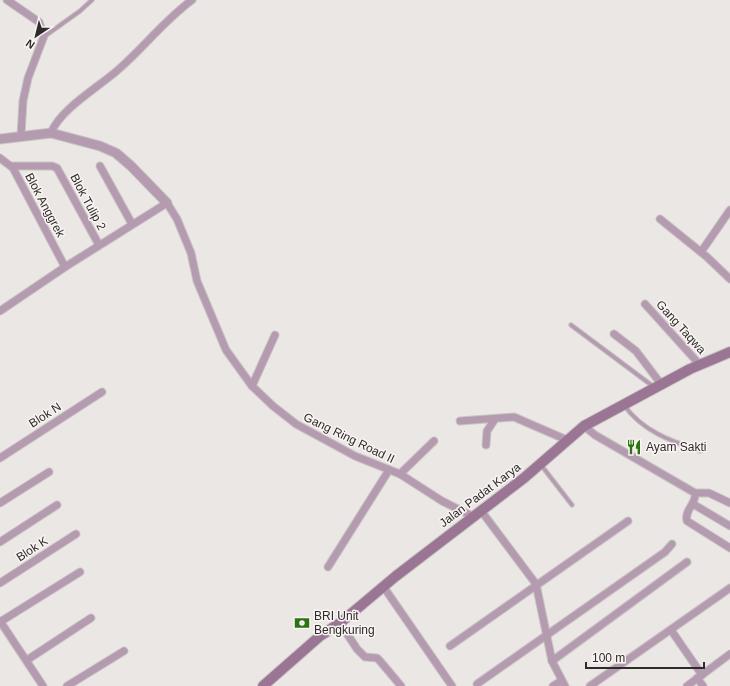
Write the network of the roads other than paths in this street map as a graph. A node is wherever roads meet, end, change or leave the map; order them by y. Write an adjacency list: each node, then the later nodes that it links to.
1 (7, 0): 4 (street)
2 (92, 0): 4 (lane)
3 (192, 0): 5 (street)
4 (44, 36): 6 (street)
5 (51, 133): 6 (street); 11 (street)
6 (21, 135): 7 (street)
7 (0, 138)
8 (0, 158): 9 (street, Blok Anggrek)
9 (11, 166): 15 (street, Blok Tulip 2); 17 (street, Blok Anggrek)
10 (100, 166): 14 (street)
11 (167, 203): 14 (street); 26 (street, Gang Ring Road II)
12 (730, 210): 16 (street)
13 (660, 219): 16 (street)
14 (132, 224): 15 (street)
15 (99, 245): 17 (street)
16 (701, 252): 18 (street)
17 (65, 267): 20 (street)
18 (730, 279)
19 (645, 304): 25 (street, Gang Taqwa)
20 (0, 311)
21 (571, 325): 27 (lane)
22 (614, 334): 27 (street)
23 (275, 335): 26 (street)
24 (730, 352): 25 (main road, Jalan Padat Karya)
25 (700, 365): 27 (main road, Jalan Padat Karya)
26 (252, 386): 39 (street, Gang Ring Road II)
27 (658, 386): 29 (main road, Jalan Padat Karya)
28 (102, 392): 37 (street, Blok N)
29 (623, 404): 32 (main road, Jalan Padat Karya); 36 (lane)
30 (495, 419): 31 (street); 33 (street); 35 (street)
31 (460, 421)
32 (584, 426): 33 (main road, Jalan Padat Karya); 42 (street)
33 (567, 440): 38 (main road, Jalan Padat Karya)
34 (434, 441): 41 (street)
35 (486, 445)
36 (700, 451)
37 (0, 458)
38 (540, 464): 47 (lane); 48 (main road, Jalan Padat Karya)
39 (390, 470): 41 (street, Gang Ring Road II); 56 (street)
40 (49, 472): 43 (street)
41 (400, 474): 48 (street, Gang Ring Road II)
42 (695, 493): 44 (street); 45 (street)
43 (0, 503)
44 (693, 504): 50 (street); 54 (street)
45 (730, 504)
46 (57, 505): 52 (street)
47 (572, 506)
48 (478, 515): 59 (street); 60 (main road, Jalan Padat Karya)
49 (628, 521): 59 (street)
50 (730, 526)
51 (76, 534): 58 (street, Blok K)
52 (0, 542)
53 (672, 544): 66 (street)
54 (730, 548)
55 (687, 562): 71 (street)
56 (328, 566)
57 (80, 572): 63 (street)
58 (0, 582)
59 (536, 584): 66 (street); 67 (street)
60 (383, 586): 64 (main road, Jalan Padat Karya); 79 (street)
61 (730, 588): 65 (street)
62 (91, 618): 70 (street)
63 (0, 622): 70 (street)
64 (340, 623): 77 (main road, Jalan Padat Karya); 78 (street)
65 (671, 630): 72 (street); 81 (street)
66 (547, 635): 71 (street); 74 (street)
67 (450, 646)
68 (124, 651): 76 (street)
69 (730, 654): 72 (street)
70 (27, 660): 75 (street)
71 (552, 661): 73 (street)
72 (700, 677): 82 (street); 83 (street)
73 (563, 683): 80 (street)
74 (477, 684)
75 (43, 686)
76 (67, 686)
77 (263, 686)
78 (401, 686)
79 (452, 686)
80 (553, 686)
81 (590, 686)
82 (687, 686)
83 (703, 686)

